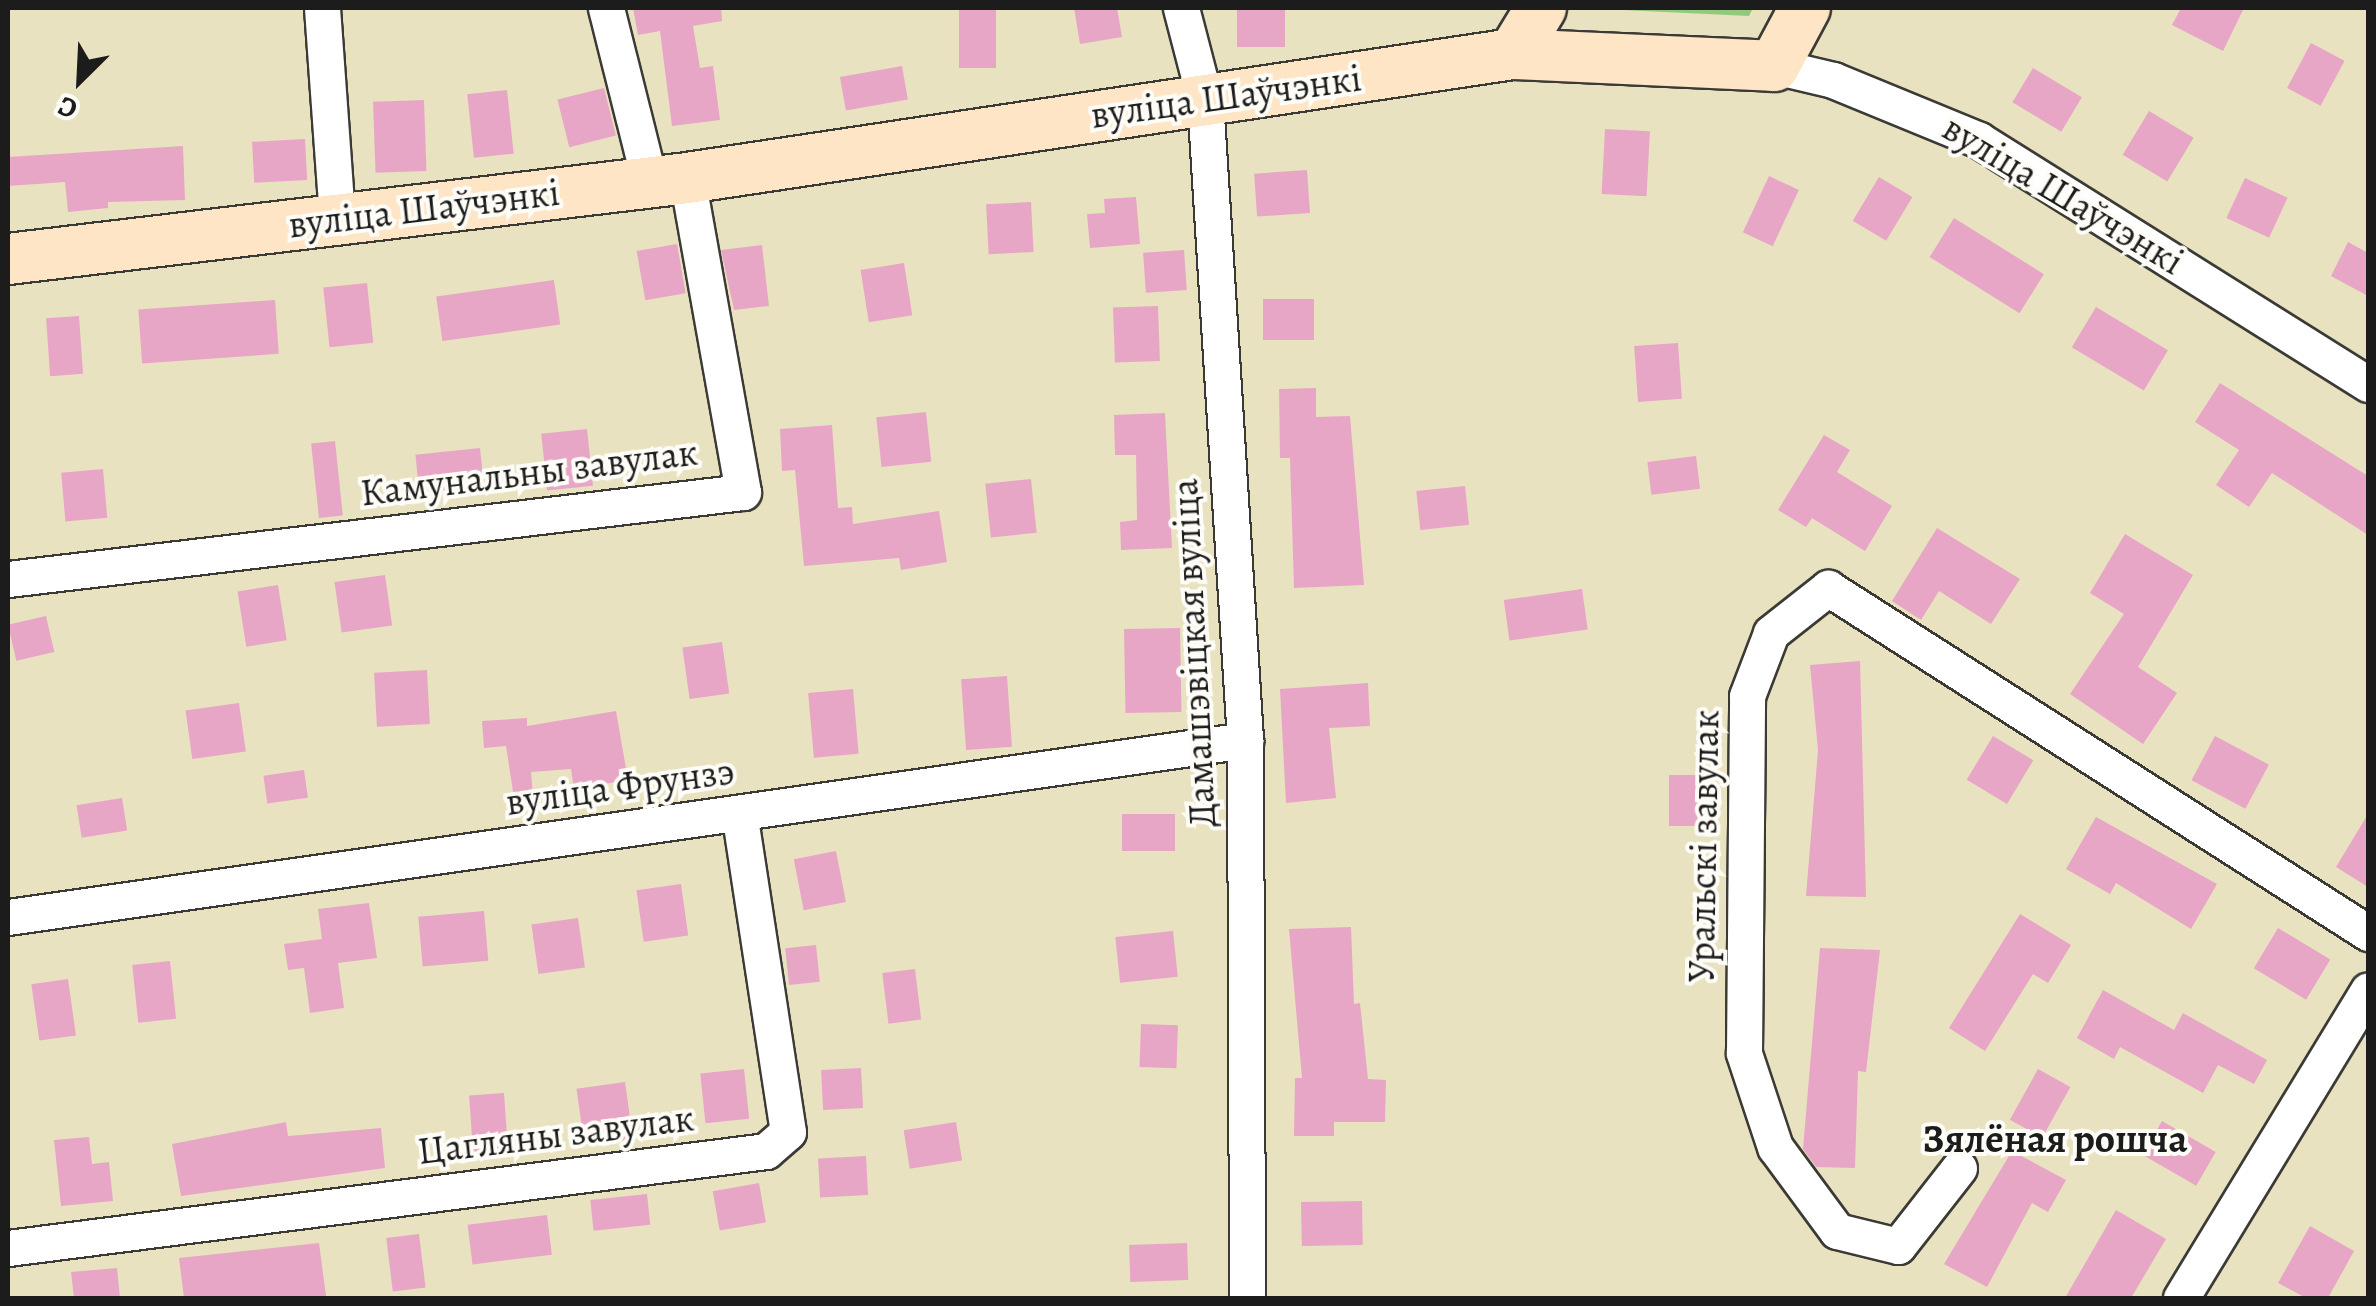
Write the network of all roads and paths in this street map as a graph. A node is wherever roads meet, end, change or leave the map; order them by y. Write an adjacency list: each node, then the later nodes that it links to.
1 (322, 8): 10 (street)
2 (606, 8): 9 (street)
3 (1181, 8): 8 (street, Дамашэвіцкая вуліца)
4 (1541, 8): 6 (main road)
5 (1805, 8): 7 (main road)
6 (1512, 54): 7 (main road, вуліца Шаўчэнкі); 8 (main road, вуліца Шаўчэнкі)
7 (1774, 66): 12 (street, вуліца Шаўчэнкі)
8 (1206, 100): 9 (main road, вуліца Шаўчэнкі); 14 (street, Дамашэвіцкая вуліца)
9 (668, 180): 10 (main road, вуліца Шаўчэнкі); 13 (street, Камунальны завулак)
10 (337, 218): 11 (main road, вуліца Шаўчэнкі)
11 (8, 259)
12 (2368, 384)
13 (8, 579)
14 (1245, 740): 15 (street, вуліца Фрунзэ); 21 (street, Дамашэвіцкая вуліца)
15 (739, 813): 16 (street, вуліца Фрунзэ); 20 (street, Цагляны завулак)
16 (8, 916)
17 (2368, 933): 19 (street, Уральскі завулак)
18 (2368, 990): 22 (street)
19 (1959, 1168)
20 (8, 1248)
21 (1247, 1298)
22 (2181, 1298)

